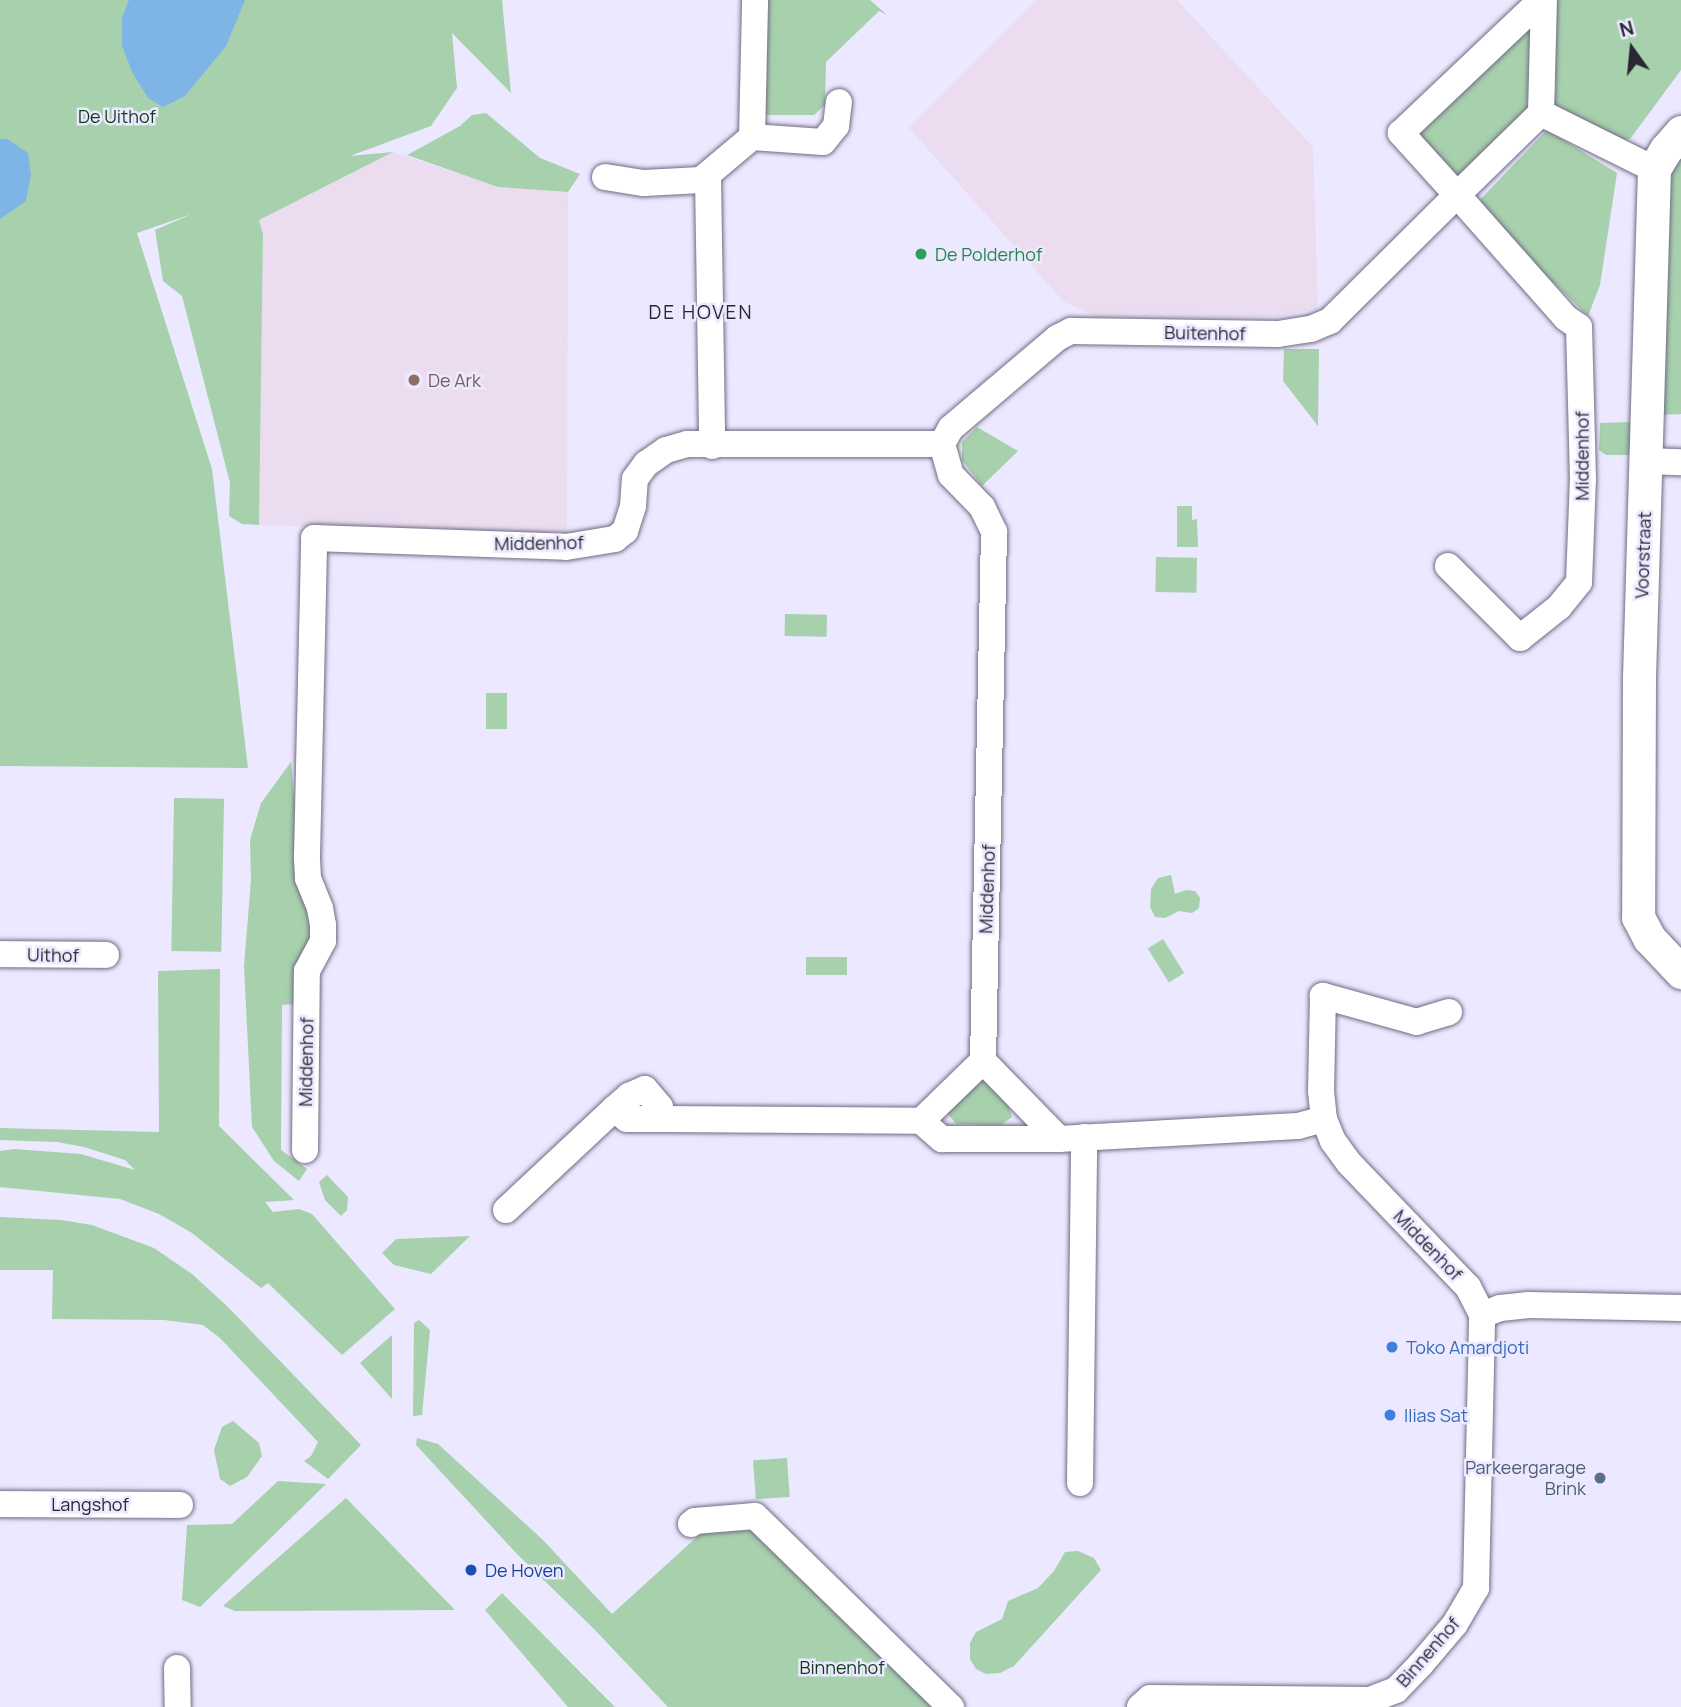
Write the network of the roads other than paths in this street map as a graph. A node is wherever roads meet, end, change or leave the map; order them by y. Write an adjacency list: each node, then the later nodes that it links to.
1 (755, 0): 6 (street)
2 (1543, 0): 4 (street); 10 (street)
3 (839, 102): 6 (street)
4 (1541, 113): 7 (street); 10 (street, Buitenhof)
5 (1681, 132): 7 (street)
6 (752, 137): 9 (street)
7 (1654, 169): 13 (street, Voorstraat)
8 (605, 177): 9 (street)
9 (708, 177): 12 (street)
10 (1458, 195): 11 (street, Buitenhof); 15 (street, Middenhof)
11 (942, 444): 12 (street, Middenhof); 20 (street, Middenhof)
12 (712, 446): 24 (street, Middenhof)
13 (1646, 461): 14 (street); 18 (street, Voorstraat)
14 (1681, 462)
15 (1448, 566)
16 (0, 954): 17 (street, Uithof)
17 (106, 956)
18 (1681, 972)
19 (1449, 1012): 21 (street, Middenhof)
20 (983, 1061): 22 (street); 23 (street)
21 (1324, 1119): 23 (street); 27 (street, Middenhof)
22 (921, 1121): 23 (street); 25 (street)
23 (1072, 1138): 28 (street)
24 (305, 1150)
25 (506, 1210)
26 (1681, 1307): 27 (street)
27 (1482, 1315): 35 (street, Binnenhof)
28 (1080, 1483)
29 (0, 1504): 30 (street, Langshof)
30 (180, 1505)
31 (691, 1524): 34 (street)
32 (177, 1668): 33 (street)
33 (178, 1707)
34 (951, 1707)
35 (1140, 1707)

